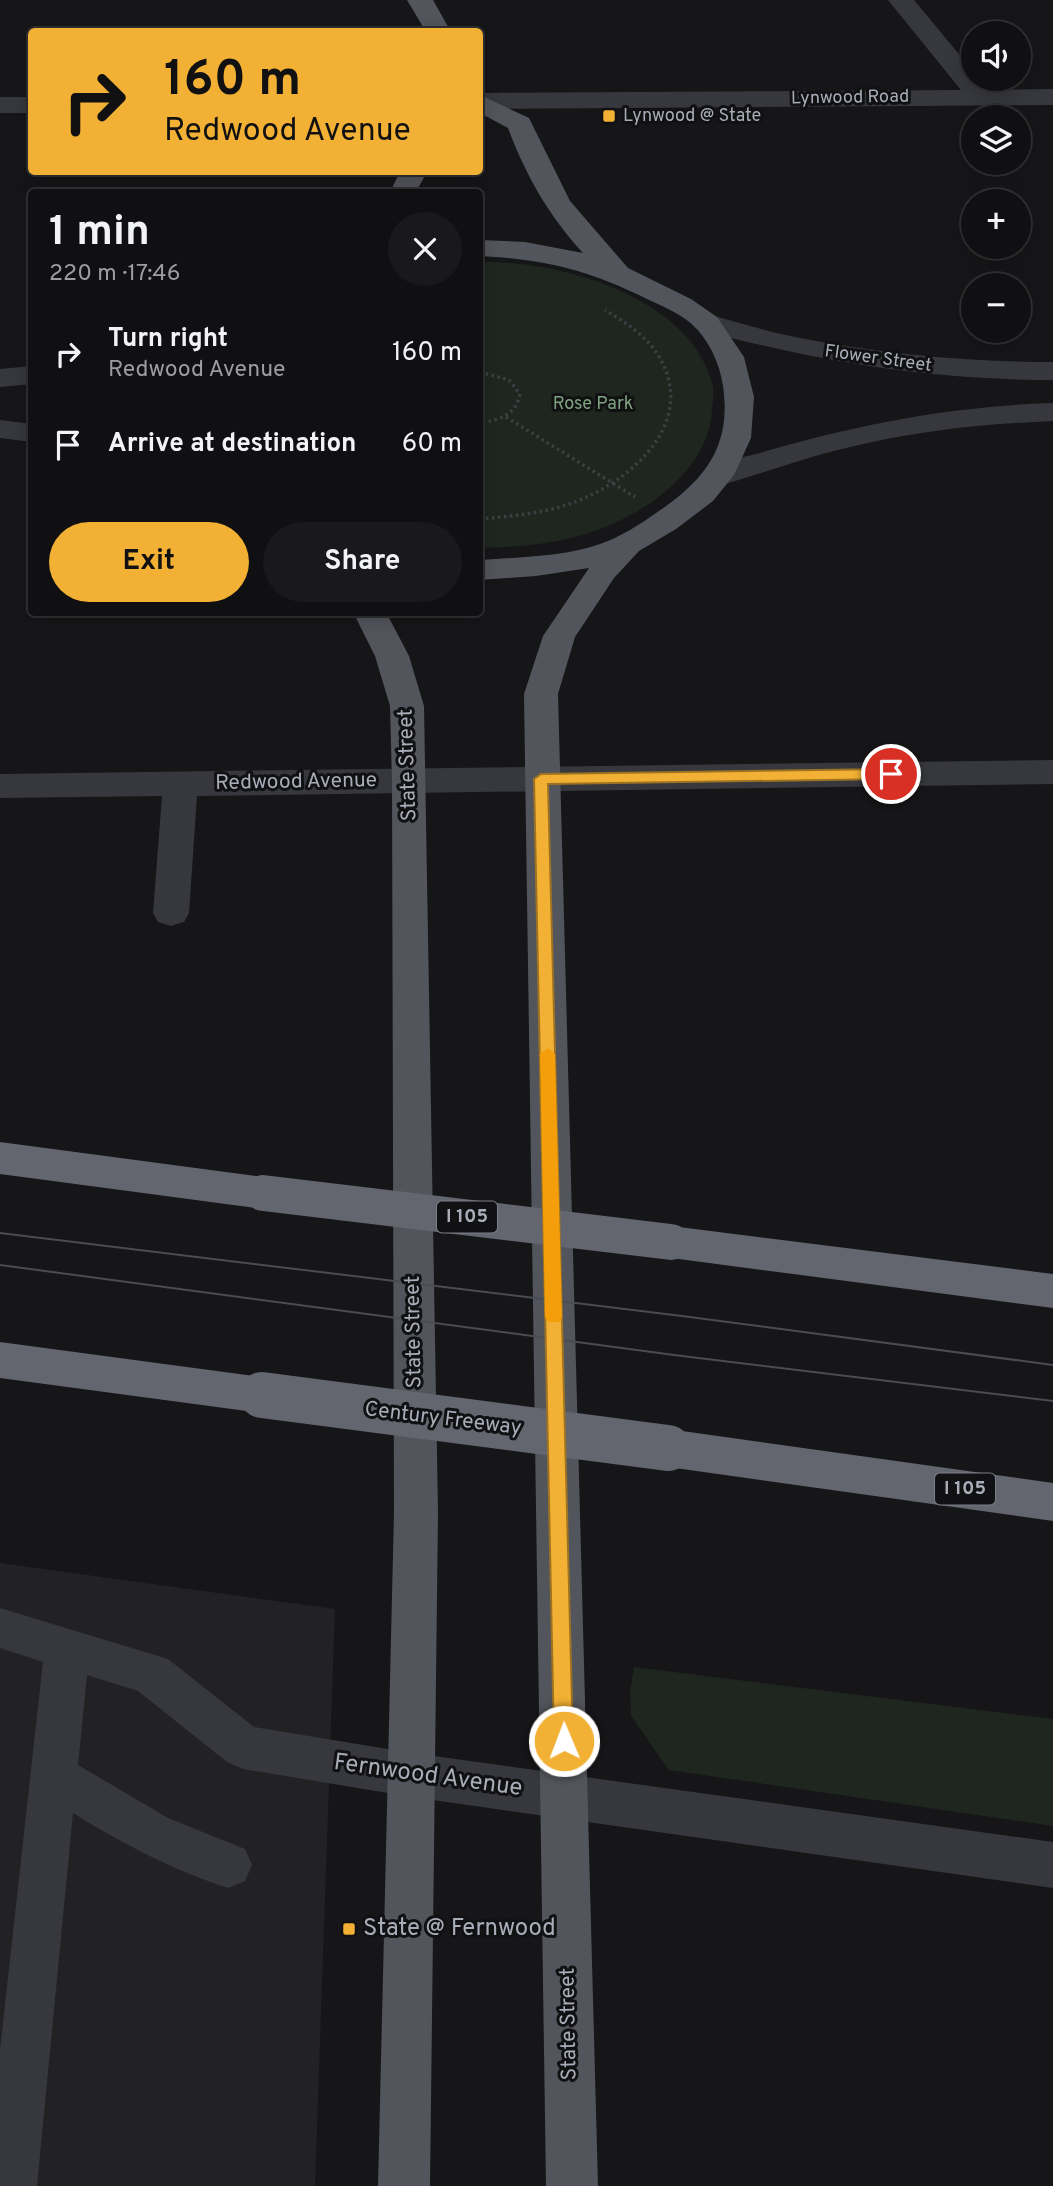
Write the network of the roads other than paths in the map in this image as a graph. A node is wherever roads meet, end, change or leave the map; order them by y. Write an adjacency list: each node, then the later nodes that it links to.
1 (421, 0): 3 (main road)
2 (901, 0): 4 (street)
3 (437, 28)
4 (981, 97): 5 (street, Lynwood Road); 6 (street, Lynwood Road)
5 (1053, 97)
6 (483, 102)
7 (483, 104): 11 (main road)
8 (0, 105): 9 (street)
9 (28, 105)
10 (483, 248): 11 (main road)
11 (620, 273): 12 (main road)
12 (706, 323): 13 (street, Flower Street); 19 (main road)
13 (1053, 371)
14 (28, 375): 15 (street)
15 (0, 378)
16 (1053, 412): 19 (street)
17 (0, 429): 18 (street)
18 (28, 432)
19 (718, 476): 20 (main road)
20 (628, 544): 21 (main road); 24 (main road, State Street)
21 (483, 570)
22 (371, 616): 25 (main road, State Street)
23 (1053, 772): 24 (street, Redwood Avenue)
24 (541, 779): 25 (street, Redwood Avenue); 37 (main road, State Street)
25 (409, 781): 26 (street, Redwood Avenue); 35 (main road, State Street)
26 (180, 784): 27 (street, Redwood Avenue); 28 (street)
27 (0, 786)
28 (171, 913)
29 (0, 1158): 30 (highway, I 105, bridge)
30 (1053, 1291)
31 (0, 1360): 32 (highway, Century Freeway / I 105, bridge)
32 (1053, 1502)
33 (0, 1628): 34 (street, Fernwood Avenue)
34 (67, 1648): 35 (street, Fernwood Avenue); 36 (street)
35 (412, 1775): 37 (street, Fernwood Avenue); 42 (main road, State Street)
36 (54, 1776): 38 (street); 40 (street)
37 (565, 1796): 39 (street, Fernwood Avenue); 43 (main road, State Street)
38 (228, 1865)
39 (1053, 1865)
40 (12, 2060): 41 (street)
41 (11, 2186)
42 (404, 2186)
43 (572, 2186)

